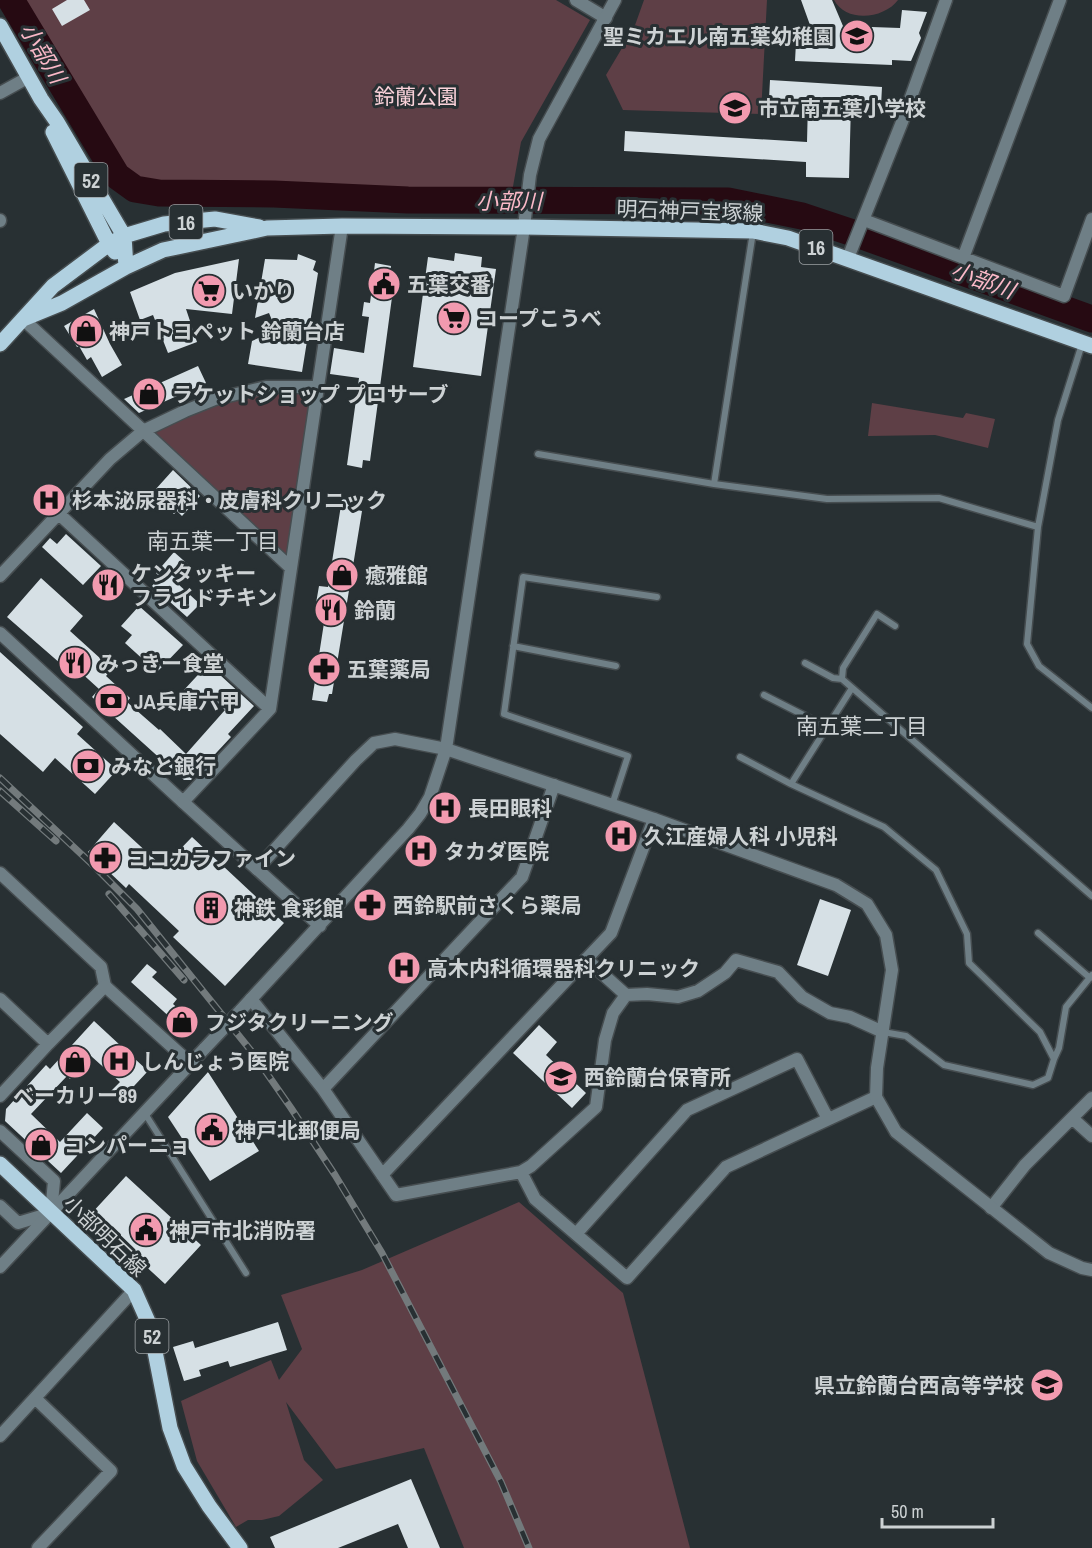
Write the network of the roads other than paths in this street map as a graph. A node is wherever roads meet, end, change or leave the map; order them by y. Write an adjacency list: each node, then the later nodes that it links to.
1 (576, 0): 5 (street)
2 (615, 0): 5 (street)
3 (946, 0): 11 (street)
4 (1060, 0): 19 (street)
5 (606, 18): 12 (street)
6 (0, 26): 7 (main road, 52)
7 (28, 77): 8 (street); 9 (main road, 52)
8 (0, 93)
9 (41, 99): 16 (main road, 52); 17 (main road, 52)
10 (1092, 219): 19 (street)
11 (864, 220): 18 (street); 19 (street)
12 (524, 221): 13 (main road, 明石神戸宝塚線 / 16); 15 (main road, 明石神戸宝塚線 / 16); 44 (street)
13 (342, 226): 14 (main road, 明石神戸宝塚線 / 16); 24 (street)
14 (267, 228): 16 (main road, 明石神戸宝塚線 / 16); 20 (main road, 明石神戸宝塚線 / 16)
15 (753, 231): 18 (main road, 明石神戸宝塚線 / 16); 27 (lane)
16 (124, 236): 17 (main road, 明石神戸宝塚線 / 16); 20 (main road, 52)
17 (109, 244): 20 (main road, 52); 21 (main road, 明石神戸宝塚線 / 16)
18 (850, 252): 23 (main road, 明石神戸宝塚線 / 16)
19 (963, 258)
20 (126, 267): 21 (main road, 明石神戸宝塚線 / 16)
21 (23, 319): 22 (main road, 明石神戸宝塚線 / 16); 25 (street)
22 (0, 344)
23 (1087, 345): 29 (lane)
24 (318, 387): 25 (street); 30 (street)
25 (143, 431): 28 (street); 30 (street)
26 (538, 454): 27 (lane)
27 (714, 484): 29 (lane)
28 (59, 514): 31 (street); 42 (street)
29 (1038, 527): 41 (lane)
30 (291, 568): 42 (street)
31 (0, 576)
32 (657, 597): 35 (lane)
33 (895, 626): 38 (lane)
34 (0, 633): 48 (street)
35 (513, 646): 37 (lane); 49 (lane)
36 (805, 663): 38 (lane)
37 (616, 666)
38 (842, 679): 39 (lane)
39 (852, 687): 43 (lane); 53 (lane)
40 (764, 694): 43 (lane)
41 (1092, 708)
42 (270, 709): 48 (street)
43 (827, 727): 46 (lane)
44 (446, 749): 47 (street); 51 (street); 54 (street)
45 (740, 757): 46 (lane)
46 (791, 784): 64 (lane)
47 (554, 785): 49 (street); 66 (street)
48 (183, 802): 51 (street)
49 (612, 805): 50 (street)
50 (654, 819): 56 (street); 62 (street)
51 (257, 869): 54 (street)
52 (0, 873): 58 (street)
53 (1092, 896)
54 (320, 926): 61 (street)
55 (1038, 933): 57 (lane)
56 (586, 959): 59 (street); 77 (street)
57 (1091, 976): 64 (lane)
58 (105, 986): 63 (street); 65 (street)
59 (626, 996): 62 (street); 76 (street)
60 (0, 999): 63 (street)
61 (251, 999): 65 (street, bridge); 66 (street)
62 (883, 1032): 64 (lane); 68 (street)
63 (48, 1044): 67 (street)
64 (1054, 1059)
65 (190, 1063): 70 (street)
66 (322, 1089): 77 (street)
67 (0, 1096)
68 (876, 1097): 72 (street); 79 (street)
69 (1092, 1098): 71 (street)
70 (144, 1112): 80 (street); 84 (lane)
71 (1072, 1118): 74 (street); 79 (street)
72 (828, 1119): 81 (street); 81 (street)
73 (0, 1131): 80 (street)
74 (1092, 1136)
75 (0, 1164): 80 (main road, 小部明石線 / 52)
76 (521, 1172): 77 (street); 81 (street)
77 (382, 1175)
78 (0, 1206): 80 (street)
79 (992, 1208): 83 (street)
80 (51, 1213): 82 (street); 85 (main road, 小部明石線 / 52)
81 (576, 1234)
82 (0, 1267)
83 (1092, 1270)
84 (246, 1273)
85 (134, 1290): 86 (street); 89 (main road, 小部明石線 / 52)
86 (36, 1398): 87 (street); 88 (street)
87 (0, 1436)
88 (38, 1548)
89 (240, 1548)

